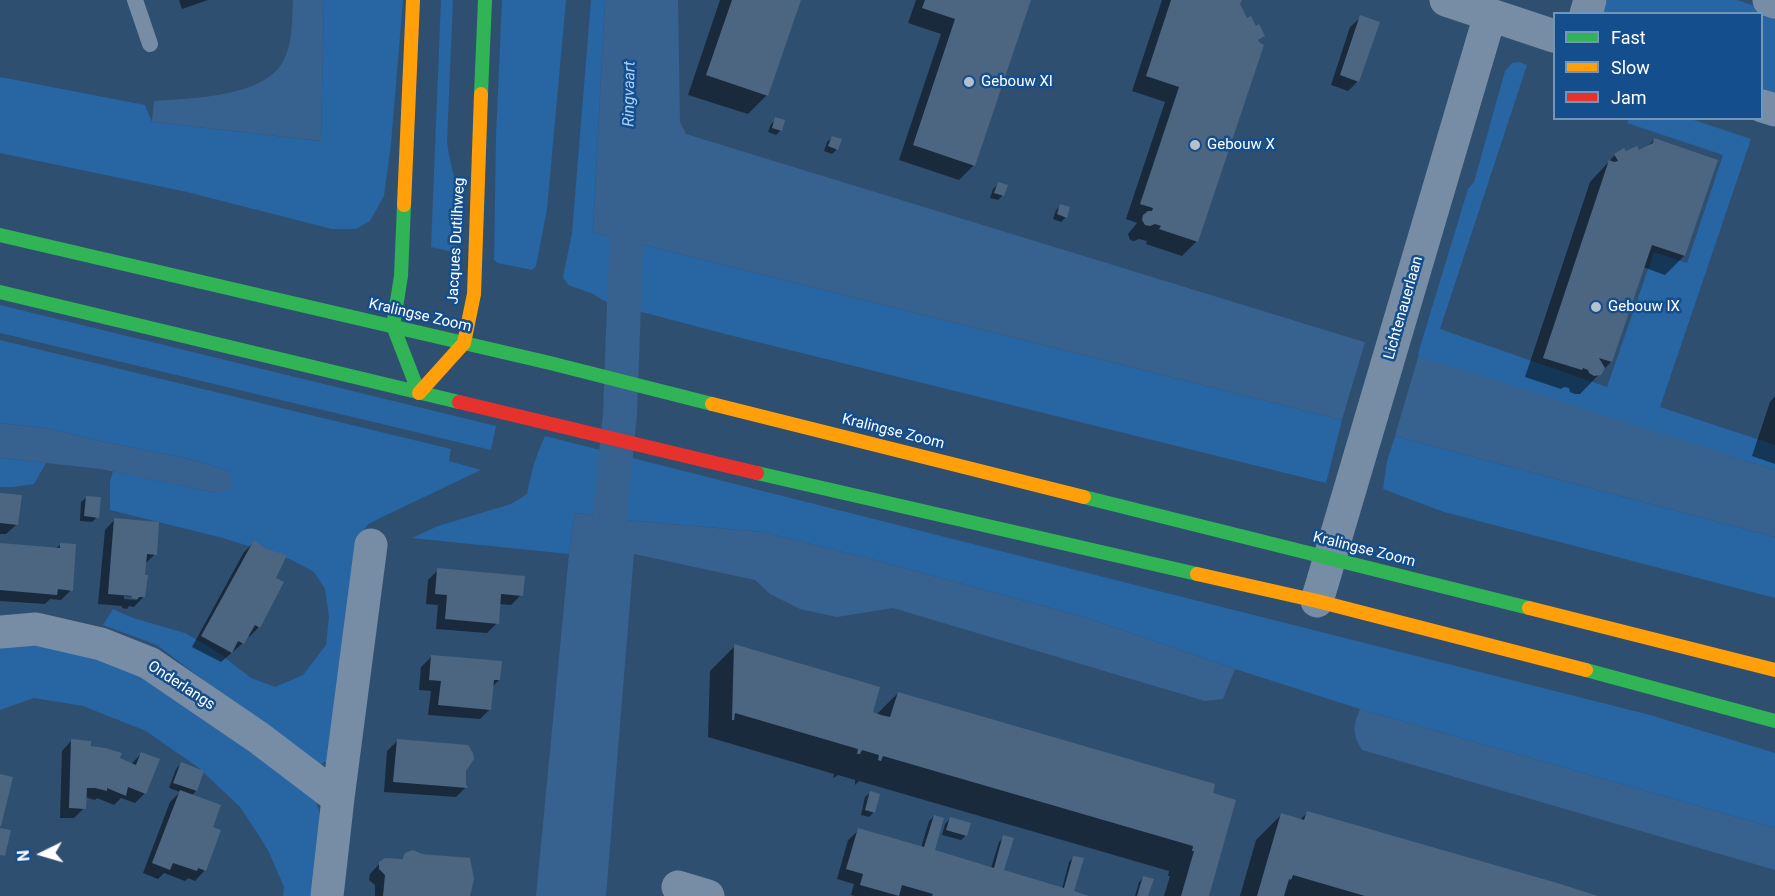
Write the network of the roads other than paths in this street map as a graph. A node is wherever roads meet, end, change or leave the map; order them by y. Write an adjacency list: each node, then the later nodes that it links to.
1 (135, 0): 9 (lane)
2 (413, 0): 12 (main road)
3 (485, 0): 13 (main road, Jacques Dutilhweg)
4 (1446, 0): 7 (street)
5 (1769, 0): 6 (street)
6 (1775, 2)
7 (1490, 15): 8 (street); 16 (street, Lichtenauerlaan)
8 (1553, 36)
9 (150, 44)
10 (0, 235): 12 (main road, Kralingse Zoom)
11 (0, 292): 14 (main road)
12 (393, 326): 13 (main road, Kralingse Zoom); 14 (main road)
13 (464, 343): 14 (main road); 16 (main road, Kralingse Zoom)
14 (419, 393): 17 (main road)
15 (371, 545): 21 (street)
16 (1330, 559): 17 (street, Lichtenauerlaan); 19 (main road, Kralingse Zoom)
17 (1317, 601): 20 (main road)
18 (0, 632): 21 (street, Onderlangs)
19 (1775, 670)
20 (1775, 721)
21 (338, 798): 22 (street)
22 (327, 896)

